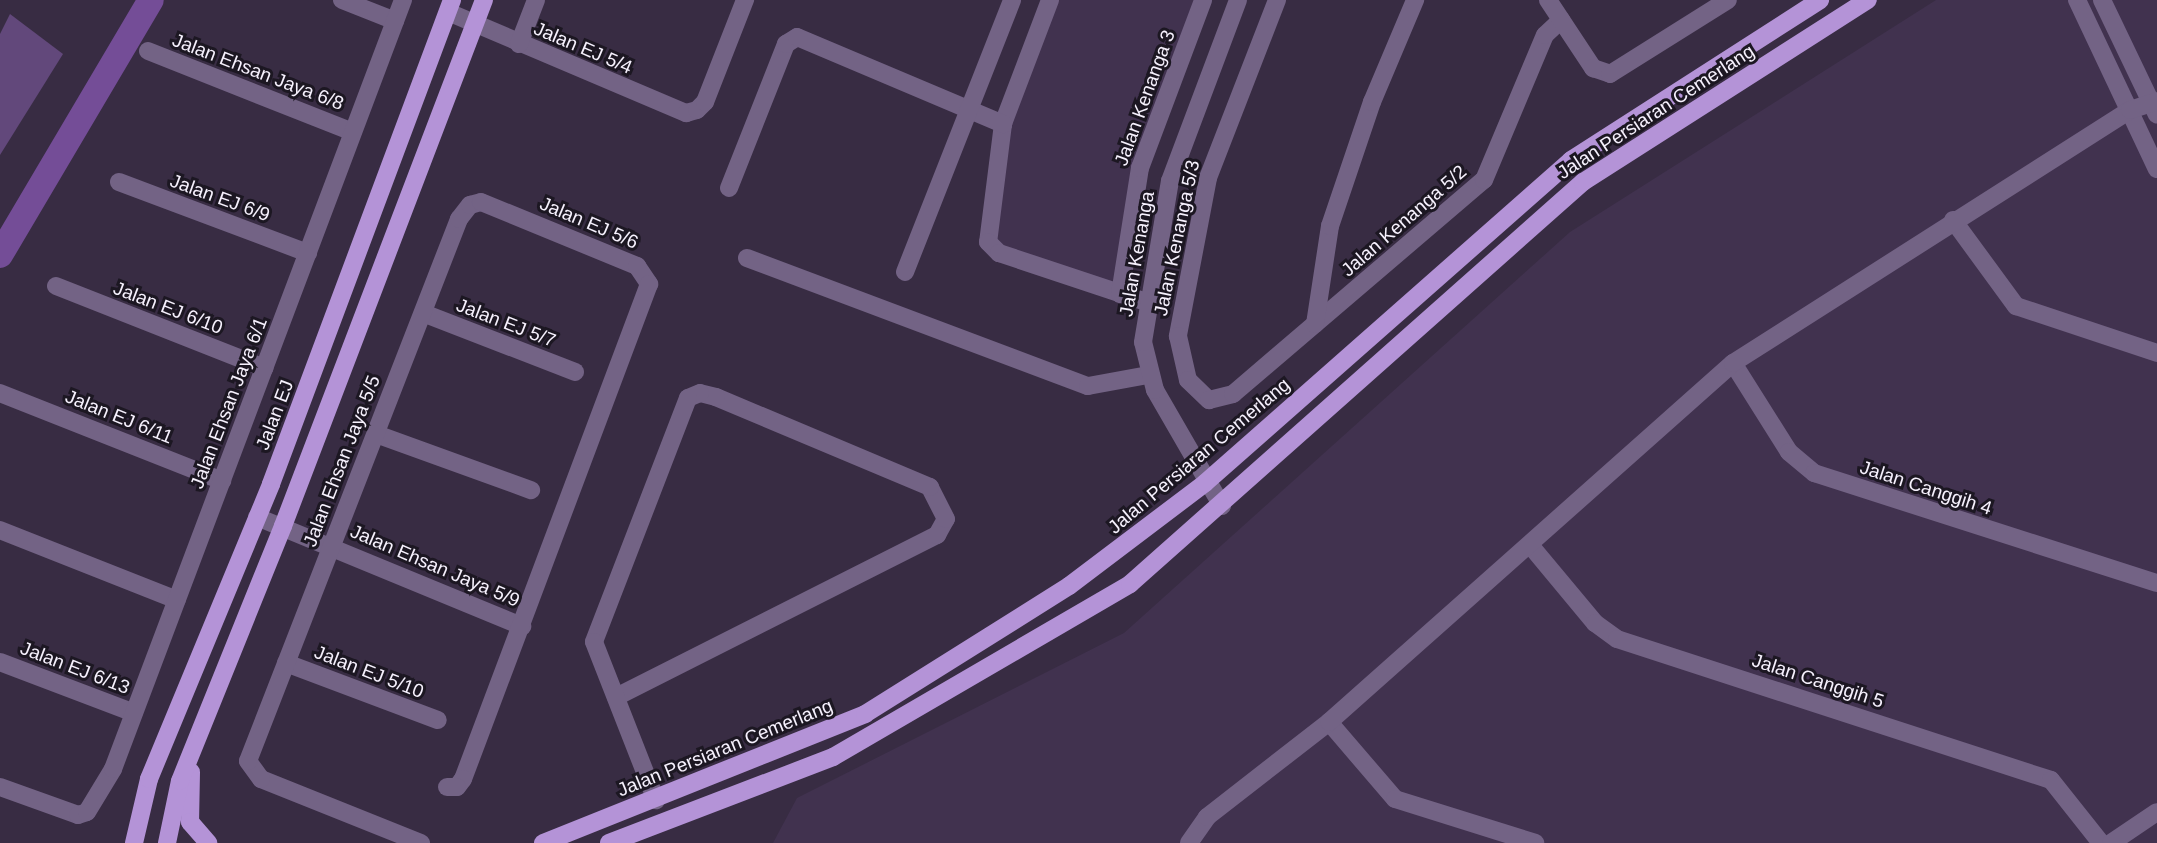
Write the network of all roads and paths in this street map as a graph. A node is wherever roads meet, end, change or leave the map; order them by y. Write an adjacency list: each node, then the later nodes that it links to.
1 (342, 0): 21 (street)
2 (403, 0): 21 (street, Jalan Ehsan Jaya 6/1)
3 (485, 0): 22 (main road)
4 (536, 0): 23 (street)
5 (745, 0): 23 (street, Jalan EJ 5/4)
6 (1013, 0): 26 (street)
7 (1050, 0): 28 (street)
8 (1203, 0): 39 (street, Jalan Kenanga 3)
9 (1238, 0): 40 (street, Jalan Kenanga)
10 (1277, 0): 49 (street, Jalan Kenanga 5/3)
11 (1415, 0): 42 (street)
12 (1548, 0): 20 (street)
13 (1728, 0): 18 (street)
14 (1820, 0): 52 (main road, Jalan Persiaran Cemerlang)
15 (1868, 0): 54 (main road, Jalan Persiaran Cemerlang)
16 (2077, 0): 27 (street)
17 (2102, 0): 25 (street)
18 (1709, 5): 20 (street)
19 (450, 6): 22 (street, Jalan EJ 5/4); 55 (main road, Jalan EJ)
20 (1561, 20): 42 (street, Jalan Kenanga 5/2)
21 (395, 21): 29 (street, Jalan Ehsan Jaya 6/1)
22 (476, 24): 23 (street, Jalan EJ 5/4); 56 (main road)
23 (519, 44)
24 (148, 51): 29 (street, Jalan Ehsan Jaya 6/8)
25 (2155, 106): 27 (street)
26 (968, 109): 28 (street); 32 (street); 37 (street)
27 (2130, 110): 30 (street); 34 (street)
28 (1003, 124): 39 (street)
29 (353, 132): 35 (street, Jalan Ehsan Jaya 6/1)
30 (2157, 169)
31 (118, 182): 35 (street, Jalan EJ 6/9)
32 (729, 188)
33 (491, 205): 41 (street, Jalan Ehsan Jaya 5/5); 62 (street, Jalan EJ 5/6)
34 (1953, 220): 43 (street); 44 (street)
35 (308, 253): 45 (street, Jalan Ehsan Jaya 6/1)
36 (747, 258): 47 (street)
37 (905, 272)
38 (56, 286): 45 (street, Jalan EJ 6/10)
39 (1121, 294): 40 (street)
40 (1149, 303): 47 (street, Jalan Kenanga)
41 (423, 313): 46 (street, Jalan EJ 5/7); 50 (street, Jalan Ehsan Jaya 5/5)
42 (1315, 324): 49 (street, Jalan Kenanga 5/2)
43 (2157, 353)
44 (1733, 363): 59 (street); 60 (street, Jalan Canggih 4)
45 (264, 368): 51 (street, Jalan Ehsan Jaya 6/1)
46 (575, 372)
47 (1148, 375): 52 (street, Jalan Kenanga)
48 (0, 393): 51 (street, Jalan EJ 6/11)
49 (1209, 400)
50 (376, 433): 53 (street); 58 (street, Jalan Ehsan Jaya 5/5)
51 (222, 481): 61 (street, Jalan Ehsan Jaya 6/1)
52 (1205, 483): 54 (street, Jalan Kenanga); 72 (main road, Jalan Persiaran Cemerlang)
53 (531, 491)
54 (1222, 506): 74 (main road, Jalan Persiaran Cemerlang)
55 (257, 517): 56 (street, Jalan Ehsan Jaya 5/9); 75 (main road, Jalan EJ)
56 (283, 526): 58 (street, Jalan Ehsan Jaya 5/9); 69 (main road)
57 (0, 530): 61 (street)
58 (332, 544): 62 (street, Jalan Ehsan Jaya 5/9); 64 (street, Jalan Ehsan Jaya 5/5)
59 (1530, 545): 68 (street); 82 (street, Jalan Canggih 5)
60 (2157, 583)
61 (177, 600): 66 (street, Jalan Ehsan Jaya 6/1)
62 (522, 626): 71 (street)
63 (0, 662): 66 (street, Jalan EJ 6/13)
64 (286, 663): 67 (street, Jalan EJ 5/10); 78 (street, Jalan Ehsan Jaya 5/5)
65 (616, 697): 65 (street); 72 (street)
66 (134, 713): 70 (street, Jalan Ehsan Jaya 6/1)
67 (438, 720)
68 (1329, 722): 80 (street); 81 (street)
69 (192, 751): 76 (main road); 77 (main road)
70 (0, 787)
71 (447, 787)
72 (656, 800): 79 (main road, Jalan Persiaran Cemerlang)
73 (2157, 812): 83 (street)
74 (616, 841)
75 (137, 843)
76 (167, 843)
77 (208, 843)
78 (421, 843)
79 (543, 843)
80 (1189, 843)
81 (1535, 843)
82 (2101, 843)
83 (2111, 843)

